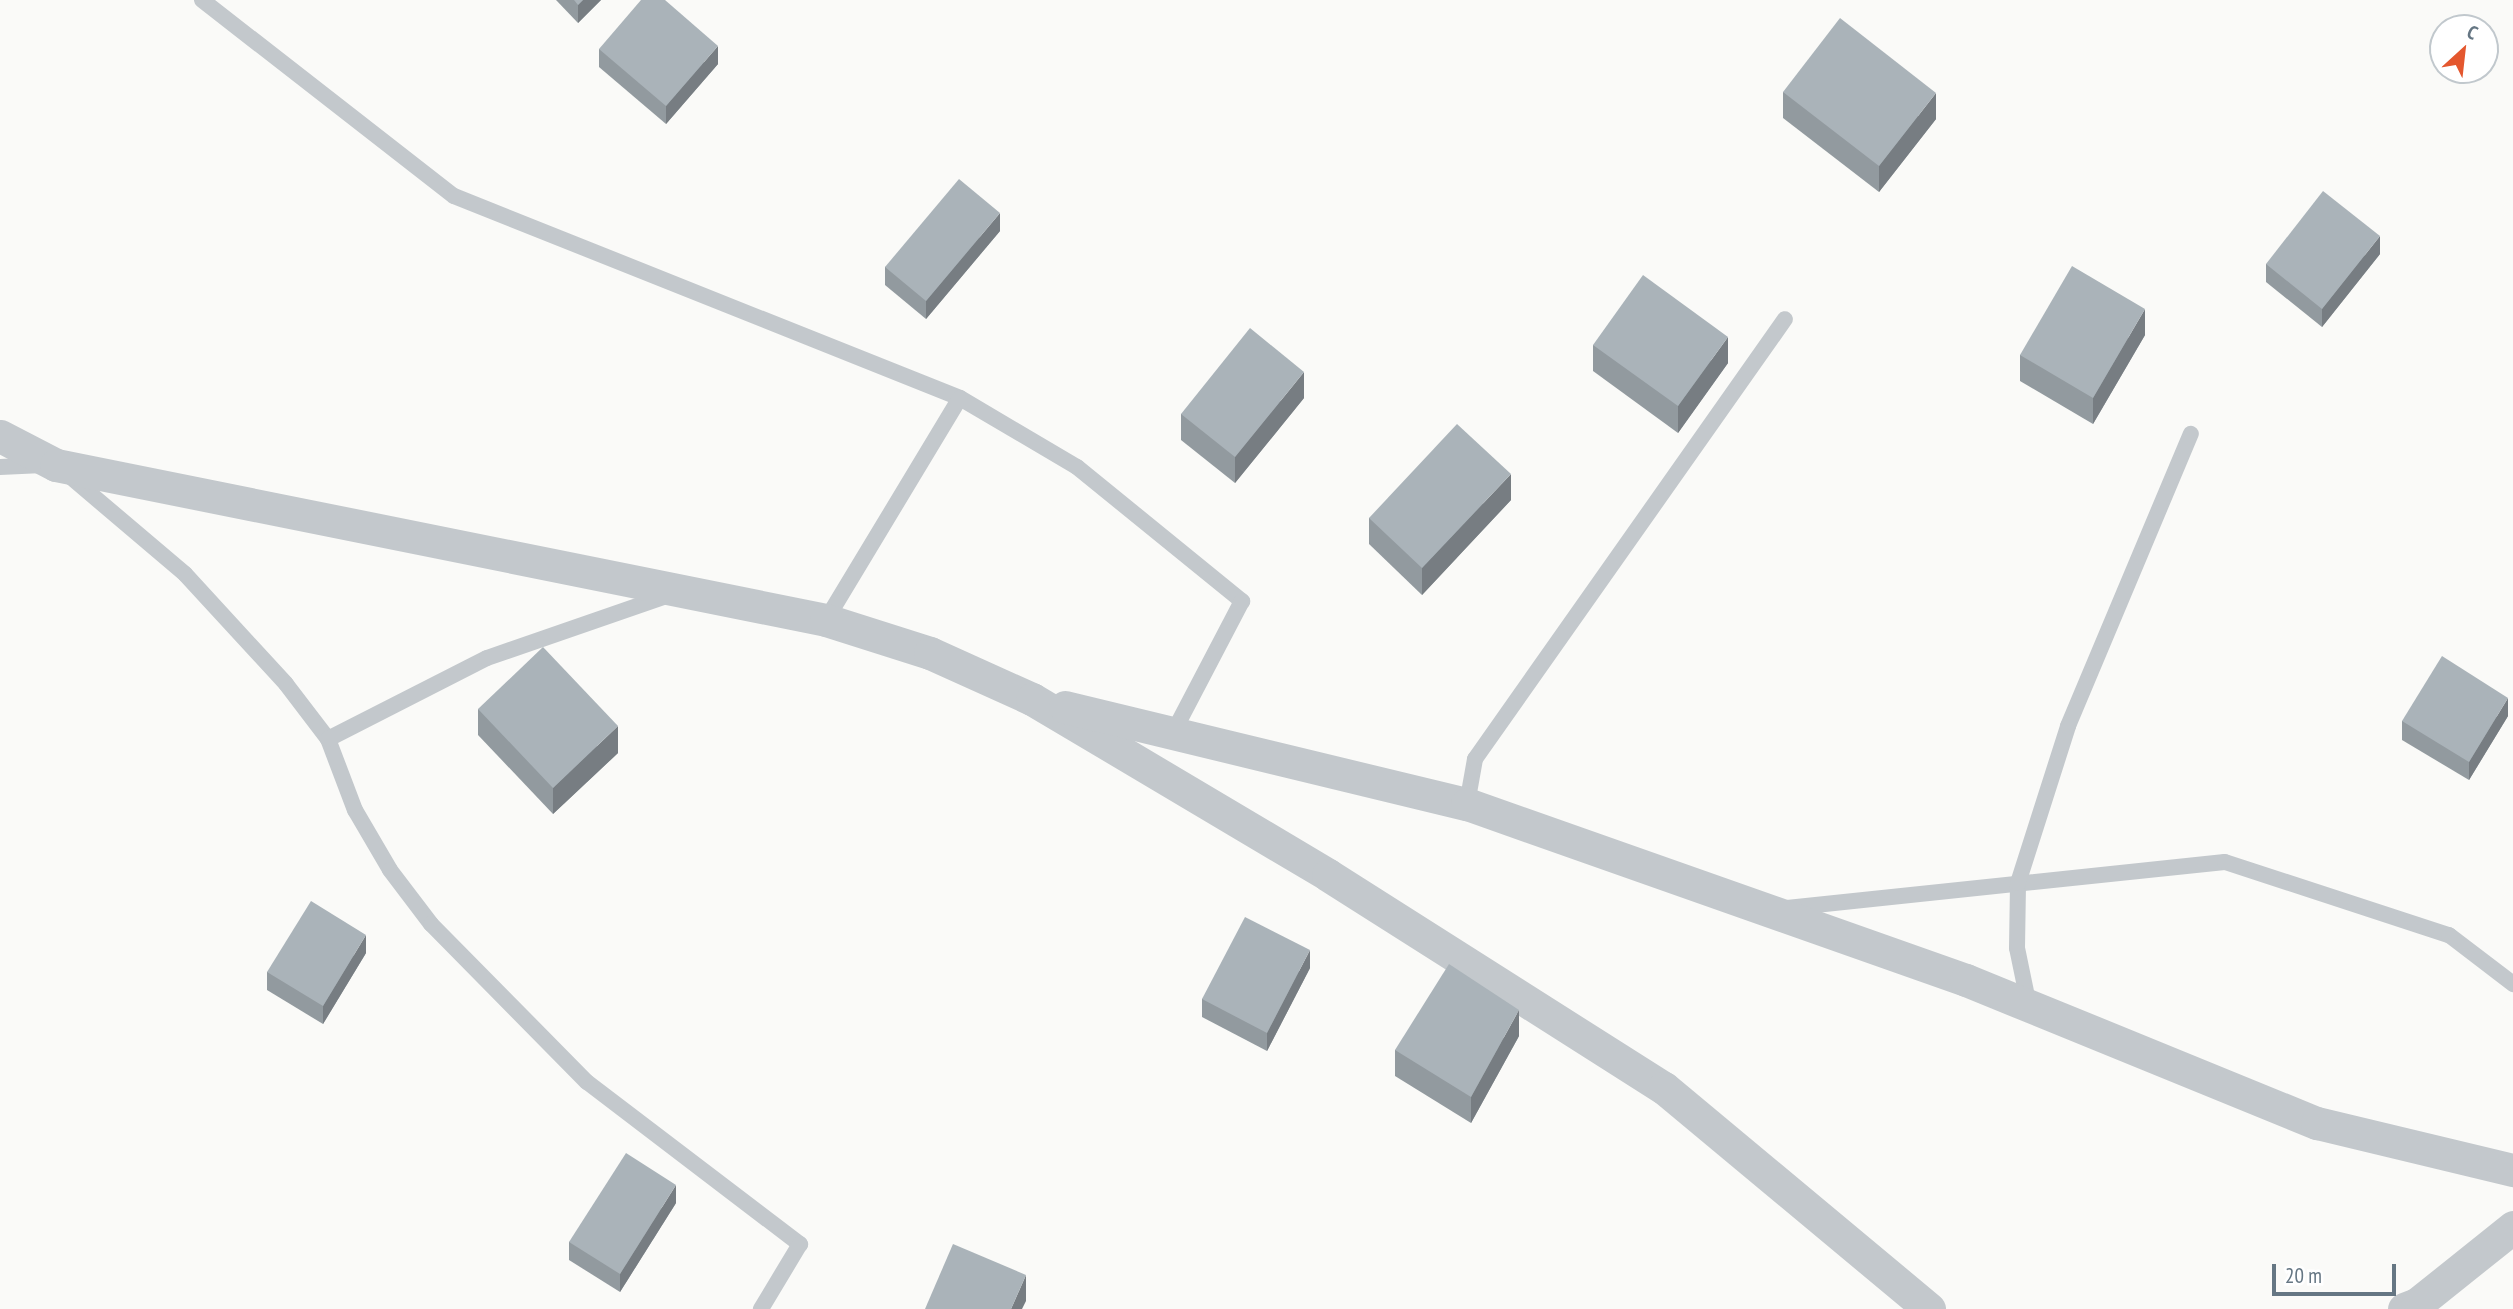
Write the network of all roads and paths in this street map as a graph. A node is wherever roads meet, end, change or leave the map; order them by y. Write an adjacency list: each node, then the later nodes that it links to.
1 (202, 0): 3 (lane)
2 (1785, 319): 13 (lane)
3 (960, 398): 9 (lane); 11 (lane)
4 (2191, 434): 14 (lane)
5 (0, 436): 6 (street)
6 (56, 465): 7 (lane); 8 (street); 12 (lane)
7 (0, 467)
8 (681, 591): 9 (street); 12 (lane)
9 (826, 620): 10 (street)
10 (1032, 699): 11 (street); 21 (street)
11 (1173, 733): 13 (street)
12 (328, 739): 20 (lane)
13 (1467, 804): 15 (street)
14 (2018, 883): 15 (lane); 16 (lane); 17 (lane)
15 (1774, 910): 17 (street)
16 (2513, 984)
17 (2029, 1006): 18 (street)
18 (2513, 1170)
19 (2513, 1227): 22 (street)
20 (761, 1309)
21 (1929, 1309)
22 (2404, 1309)

